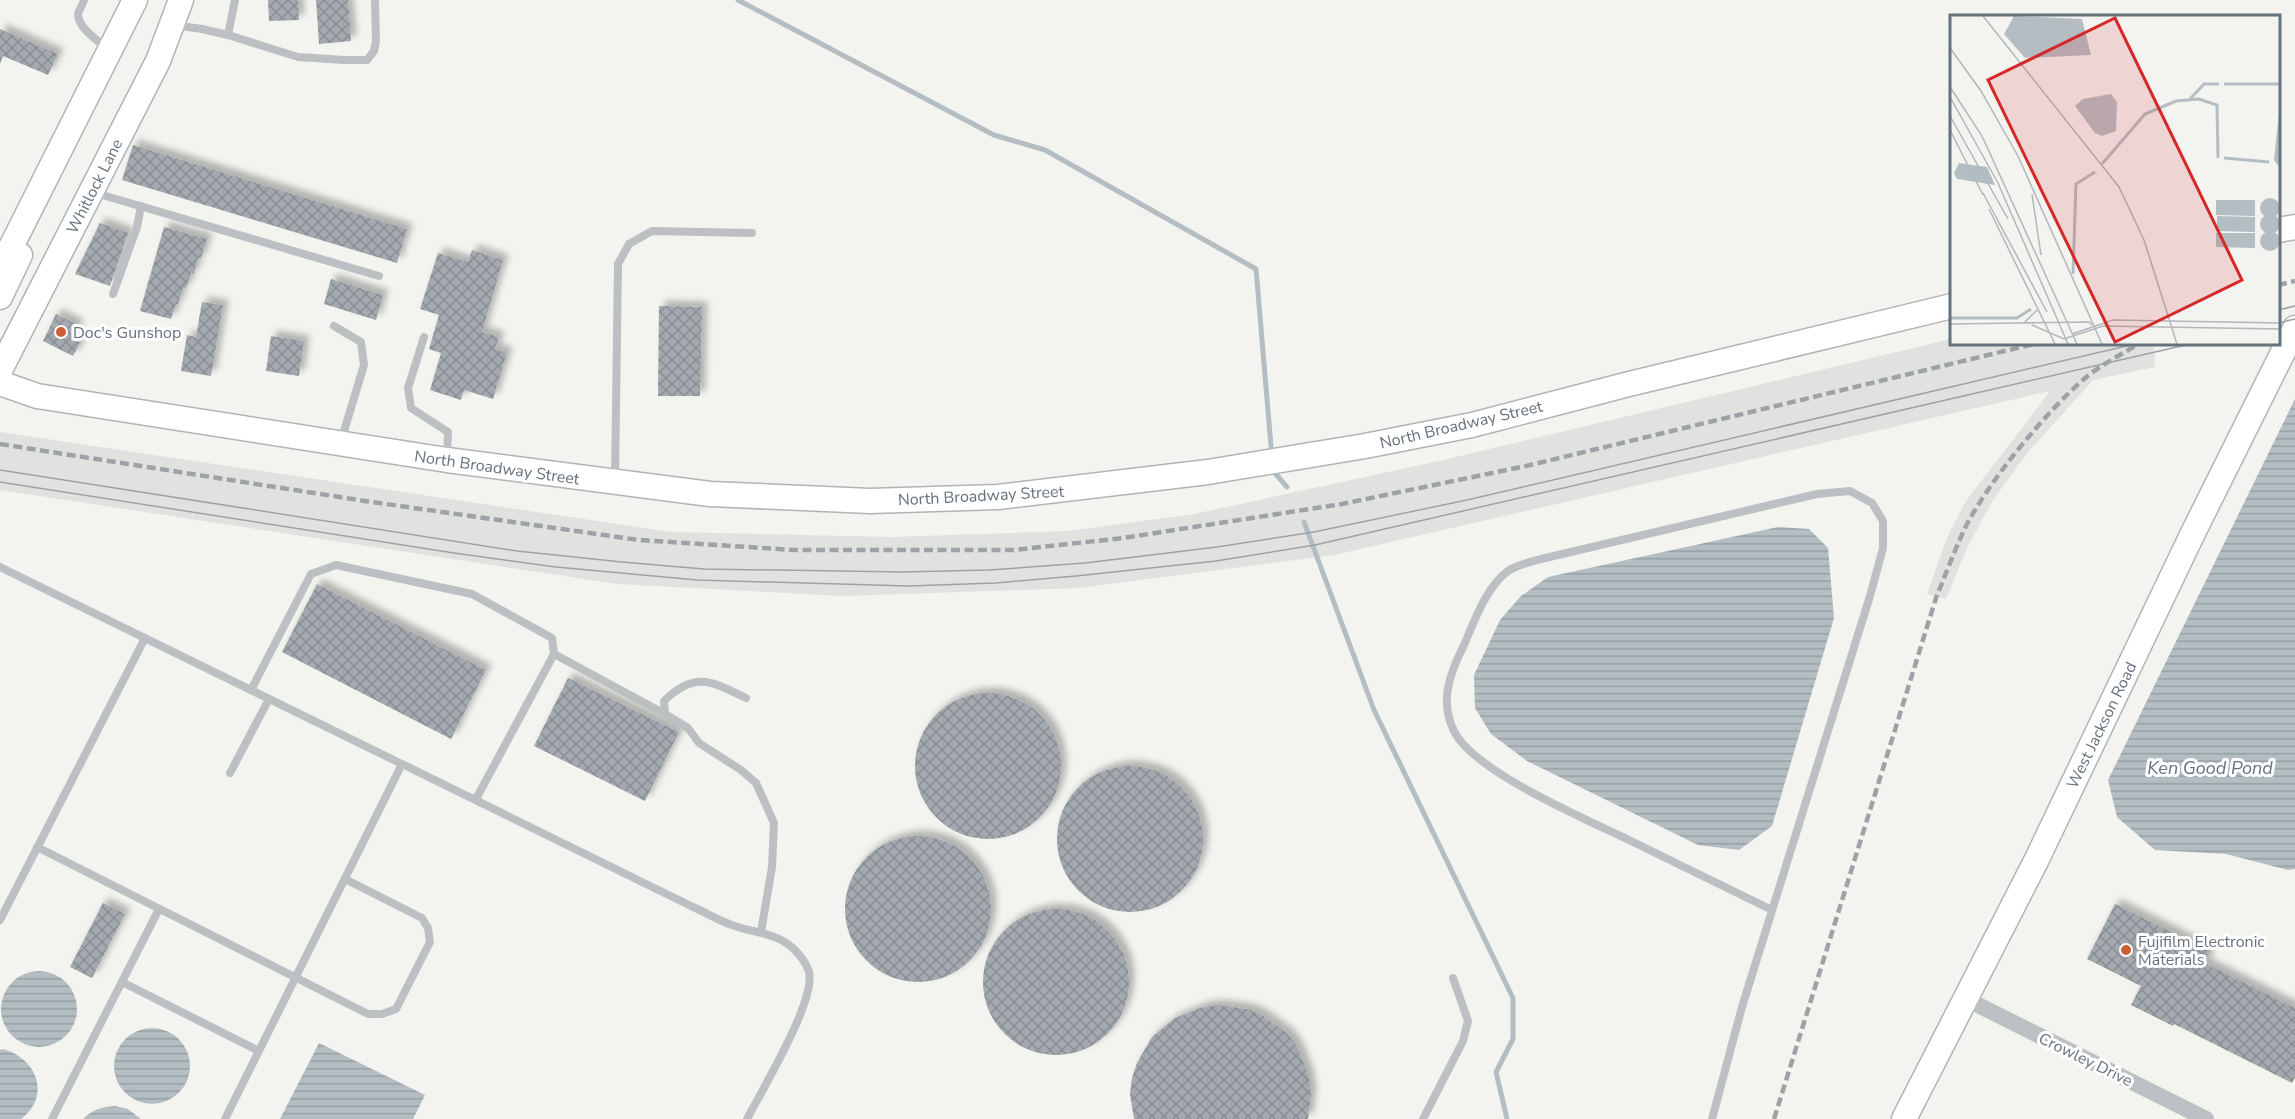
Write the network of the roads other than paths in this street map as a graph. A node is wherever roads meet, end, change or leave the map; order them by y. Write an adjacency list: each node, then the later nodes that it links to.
1 (84, 0): 8 (lane)
2 (135, 0): 8 (street)
3 (181, 0): 6 (street, Whitlock Lane)
4 (235, 0): 7 (lane)
5 (375, 0): 7 (lane)
6 (173, 25): 7 (lane); 9 (street, Whitlock Lane)
7 (228, 35)
8 (110, 51): 10 (street)
9 (92, 191): 11 (lane); 23 (street, Whitlock Lane)
10 (38, 196): 15 (street); 18 (street)
11 (141, 206): 16 (lane); 17 (lane)
12 (2295, 227): 13 (street)
13 (2280, 230)
14 (752, 233): 27 (lane)
15 (0, 269)
16 (380, 276)
17 (113, 294)
18 (0, 297)
19 (1950, 306): 27 (street, North Broadway Street)
20 (334, 326): 25 (lane)
21 (2295, 328): 47 (street, West Jackson Road)
22 (424, 337): 26 (lane)
23 (0, 370)
24 (0, 383): 25 (street, North Broadway Street)
25 (340, 444): 26 (street, North Broadway Street)
26 (447, 460): 27 (street, North Broadway Street)
27 (615, 483)
28 (0, 567): 29 (lane)
29 (145, 638): 31 (lane); 38 (lane)
30 (554, 654): 31 (lane); 34 (lane); 37 (lane)
31 (251, 690): 33 (lane)
32 (746, 698): 34 (lane)
33 (269, 699): 35 (lane); 36 (lane)
34 (665, 714): 43 (lane)
35 (402, 764): 37 (lane); 39 (lane)
36 (230, 773)
37 (476, 799): 43 (lane)
38 (38, 847): 40 (lane); 42 (lane)
39 (345, 879): 44 (lane); 44 (lane)
40 (159, 909): 44 (lane); 46 (lane)
41 (1772, 910): 41 (lane); 53 (lane)
42 (0, 920)
43 (761, 932): 51 (lane)
44 (296, 978): 48 (lane)
45 (1453, 978): 52 (lane)
46 (122, 982): 48 (lane); 49 (lane)
47 (1966, 999): 54 (street, West Jackson Road); 55 (street, Crowley Drive)
48 (259, 1051): 50 (lane)
49 (51, 1119)
50 (225, 1119)
51 (747, 1119)
52 (1423, 1119)
53 (1712, 1119)
54 (1904, 1119)
55 (2206, 1119)

